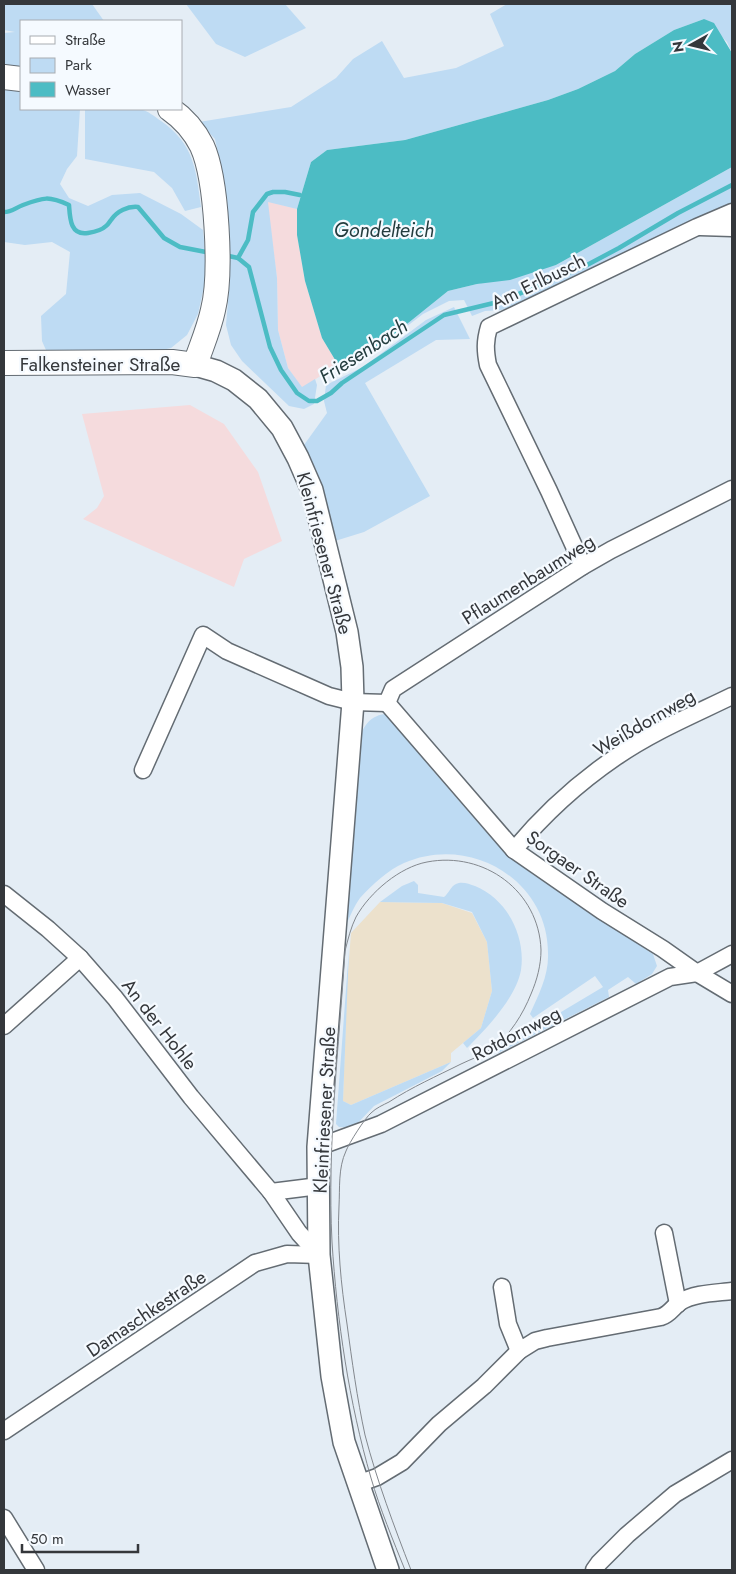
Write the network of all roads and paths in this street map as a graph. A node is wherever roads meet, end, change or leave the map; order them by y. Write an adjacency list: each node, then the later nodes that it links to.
1 (4, 77): 2 (main road)
2 (20, 79)
3 (171, 110): 8 (main road)
4 (732, 212): 5 (street, Am Erlbusch)
5 (697, 227): 6 (street); 10 (street, Am Erlbusch)
6 (732, 228)
7 (4, 363): 8 (main road, Falkensteiner Straße)
8 (195, 365): 12 (street, Kleinfriesener Straße)
9 (732, 489): 10 (street, Pflaumenbaumweg)
10 (583, 566): 13 (street, Pflaumenbaumweg)
11 (732, 696): 15 (street, Weißdornweg)
12 (353, 702): 13 (street); 14 (street); 22 (street, Kleinfriesener Straße)
13 (387, 703): 15 (street, Sorgaer Straße)
14 (143, 770)
15 (514, 850): 19 (street, Sorgaer Straße)
16 (4, 894): 18 (street, An der Hohle)
17 (732, 954): 19 (street, Rotdornweg)
18 (80, 958): 21 (street); 24 (street, An der Hohle)
19 (697, 973): 20 (street, Sorgaer Straße); 22 (street, Rotdornweg)
20 (732, 994)
21 (4, 1026)
22 (318, 1147): 23 (street, Kleinfriesener Straße)
23 (319, 1186): 24 (street); 26 (street, Kleinfriesener Straße)
24 (271, 1192): 26 (street, An der Hohle)
25 (664, 1233): 29 (street)
26 (319, 1255): 31 (street, Damaschkestraße); 33 (street, Kleinfriesener Straße)
27 (502, 1287): 30 (street)
28 (732, 1291): 29 (street)
29 (678, 1304): 30 (street)
30 (520, 1351): 33 (street)
31 (4, 1431)
32 (732, 1460): 37 (street)
33 (357, 1484): 36 (street, Kleinfriesener Straße)
34 (4, 1518): 35 (street)
35 (36, 1570)
36 (388, 1570)
37 (594, 1570)

